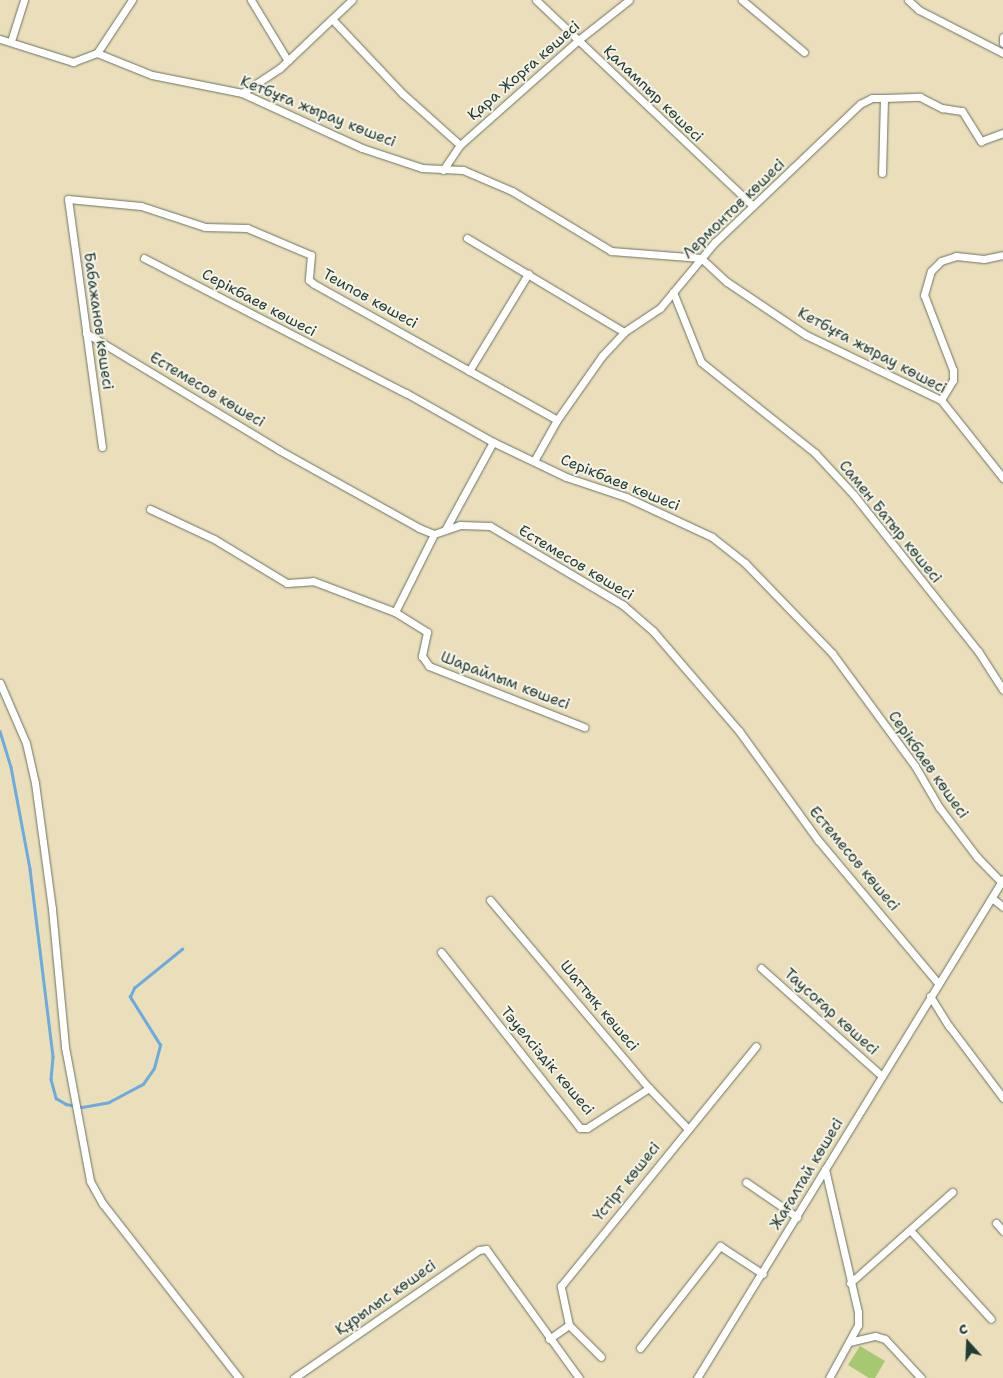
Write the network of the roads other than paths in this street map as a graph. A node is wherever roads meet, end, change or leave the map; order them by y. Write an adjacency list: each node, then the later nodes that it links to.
1 (24, 0): 12 (street)
2 (132, 0): 16 (street)
3 (252, 0): 18 (street)
4 (352, 0): 9 (street)
5 (536, 0): 13 (street, Қалампыр көшесі)
6 (629, 0): 13 (street, Қара Жорға көшесі)
7 (742, 0): 15 (street)
8 (908, 0): 17 (street)
9 (332, 19): 18 (street); 22 (street)
10 (1003, 37): 14 (street)
11 (0, 39): 12 (street)
12 (11, 41): 16 (street)
13 (577, 41): 22 (street, Қара Жорға көшесі); 26 (street, Қалампыр көшесі)
14 (1003, 43)
15 (804, 52)
16 (97, 53): 19 (street, Кетбұға жырау көшесі)
17 (1003, 53)
18 (288, 61): 19 (street)
19 (242, 93): 23 (street, Кетбұға жырау көшесі)
20 (884, 98): 21 (street, Лермонтов көшесі); 24 (street); 26 (street, Лермонтов көшесі)
21 (1003, 133)
22 (460, 145): 23 (street, Қара Жорға көшесі)
23 (443, 170): 30 (street, Кетбұға жырау көшесі)
24 (882, 173)
25 (68, 199): 34 (street, Бабажанов көшесі); 35 (street, Теипов көшесі)
26 (753, 206): 30 (street, Лермонтов көшесі)
27 (467, 238): 31 (street)
28 (1003, 255): 36 (street)
29 (144, 258): 38 (street, Серікбаев көшесі)
30 (701, 258): 32 (street, Лермонтов көшесі); 36 (street, Кетбұға жырау көшесі)
31 (528, 274): 33 (street); 35 (street)
32 (673, 292): 33 (street, Лермонтов көшесі); 47 (street, Самен Батыр көшесі)
33 (624, 332): 37 (street, Лермонтов көшесі)
34 (86, 333): 39 (street, Бабажанов көшесі); 44 (street, Естемесов көшесі)
35 (469, 371): 37 (street, Теипов көшесі)
36 (941, 400): 41 (street, Кетбұға жырау көшесі)
37 (557, 420): 40 (street, Лермонтов көшесі)
38 (493, 442): 40 (street, Серікбаев көшесі); 43 (street)
39 (102, 447)
40 (534, 461): 49 (street, Серікбаев көшесі)
41 (1003, 478)
42 (150, 509): 45 (street, Шарайлым көшесі)
43 (445, 530): 44 (street, Естемесов көшесі); 55 (street, Естемесов көшесі)
44 (434, 534): 45 (street)
45 (395, 612): 48 (street, Шарайлым көшесі)
46 (0, 683): 77 (street)
47 (1003, 690)
48 (584, 727)
49 (1002, 881): 50 (street, Жағалтай көшесі)
50 (992, 898): 52 (street); 55 (street, Жағалтай көшесі)
51 (490, 900): 59 (street, Шаттық көшесі)
52 (1003, 907)
53 (441, 952): 59 (street, Тәуелсіздік көшесі)
54 (762, 968): 58 (street, Тауcоғар көшесі)
55 (937, 982): 56 (street, Жағалтай көшесі)
56 (930, 996): 58 (street, Жағалтай көшесі); 60 (street)
57 (756, 1046): 61 (street, Үстірт көшесі)
58 (882, 1076): 62 (street, Жағалтай көшесі)
59 (650, 1088): 61 (street, Шаттық көшесі)
60 (1003, 1098)
61 (688, 1129): 72 (street, Үстірт көшесі)
62 (825, 1169): 65 (street, Жағалтай көшесі); 70 (street)
63 (746, 1182): 65 (street)
64 (952, 1192): 67 (street)
65 (797, 1217): 69 (street, Жағалтай көшесі)
66 (996, 1224): 68 (street)
67 (910, 1230): 70 (street); 71 (street)
68 (1003, 1231)
69 (763, 1274): 75 (street); 80 (street, Жағалтай көшесі)
70 (850, 1282): 74 (street)
71 (990, 1319)
72 (569, 1325): 73 (street); 76 (street)
73 (549, 1340): 78 (street, Құрылыс көшесі); 79 (street)
74 (849, 1342): 81 (street); 82 (street)
75 (640, 1348)
76 (601, 1357)
77 (238, 1378)
78 (294, 1378)
79 (579, 1378)
80 (697, 1378)
81 (829, 1378)
82 (921, 1378)

